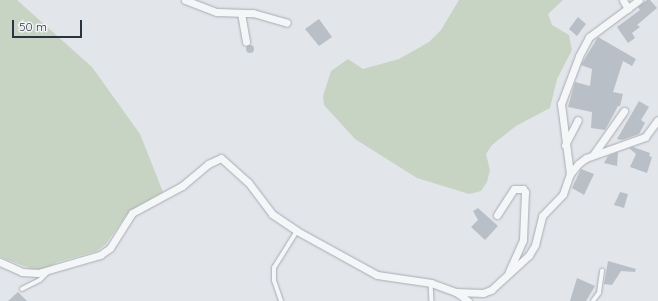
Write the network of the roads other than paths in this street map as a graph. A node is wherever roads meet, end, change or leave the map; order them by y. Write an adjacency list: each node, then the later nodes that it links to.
1 (185, 0): 5 (street)
2 (623, 0): 4 (street)
3 (639, 0): 4 (street)
4 (628, 9): 11 (street)
5 (241, 13): 6 (street); 7 (street)
6 (287, 23)
7 (246, 42)
8 (624, 111): 12 (street)
9 (578, 120): 11 (street)
10 (658, 120): 12 (street)
11 (565, 146): 13 (street)
12 (593, 155): 13 (street)
13 (570, 174): 19 (street)
14 (497, 215): 19 (street)
15 (297, 231): 17 (street); 20 (street); 23 (lane)
16 (0, 262): 17 (street)
17 (50, 271): 21 (lane)
18 (602, 271): 26 (lane)
19 (508, 274): 22 (street)
20 (431, 283): 22 (street); 24 (lane)
21 (22, 289)
22 (456, 292): 25 (street)
23 (281, 301)
24 (432, 301)
25 (468, 301)
26 (593, 301)

